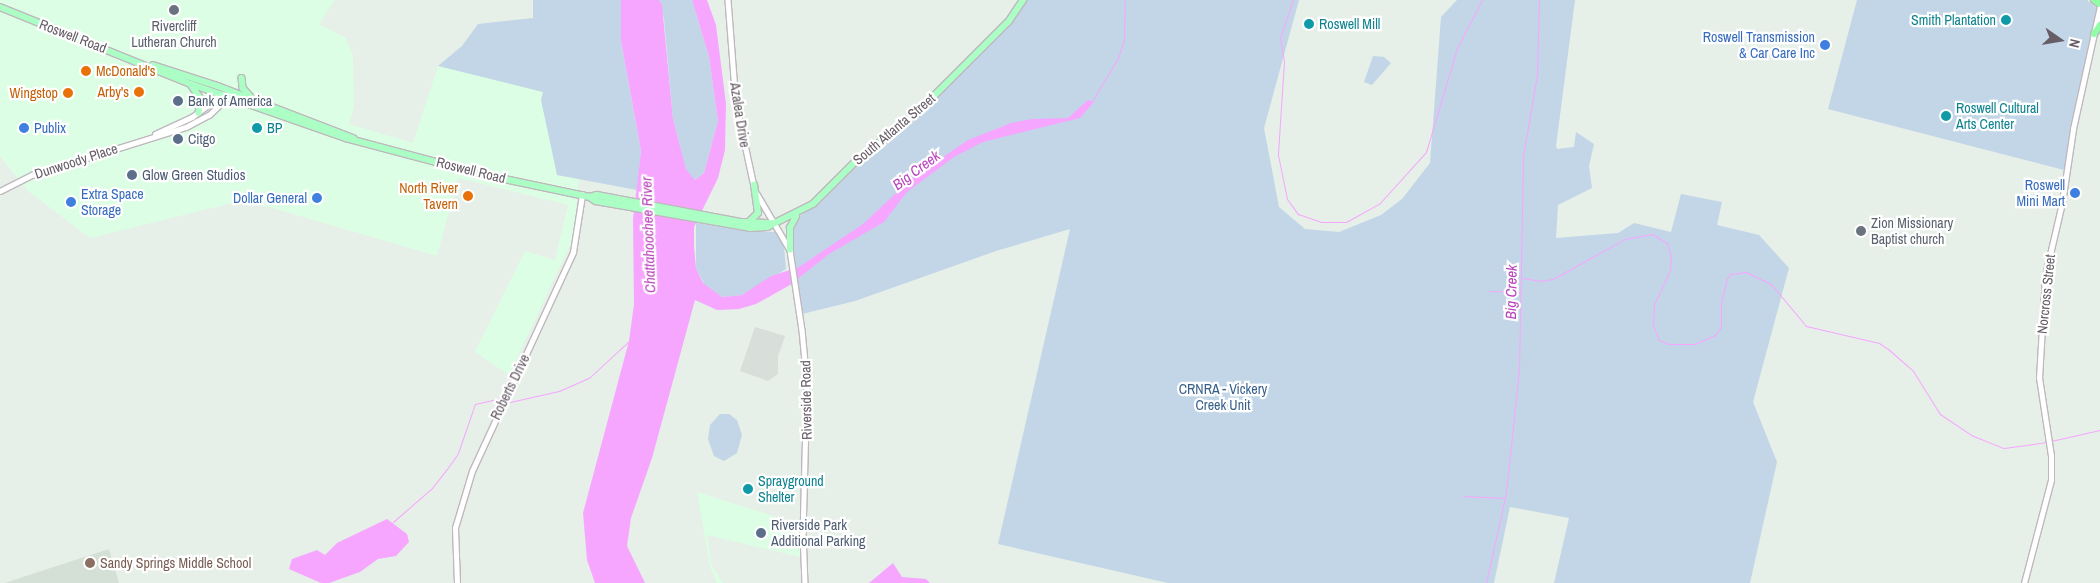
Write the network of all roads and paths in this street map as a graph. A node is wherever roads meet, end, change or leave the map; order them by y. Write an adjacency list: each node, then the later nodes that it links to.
1 (728, 0): 18 (street, Azalea Drive)
2 (1024, 0): 21 (main road, South Atlanta Street)
3 (2094, 0): 4 (highway)
4 (2100, 5): 7 (street, Norcross Street)
5 (0, 8): 8 (main road, Roswell Road)
6 (2100, 25): 7 (highway)
7 (2094, 34): 28 (street, Norcross Street)
8 (146, 64): 10 (main road, Roswell Road); 11 (main road, Roswell Road)
9 (242, 78): 14 (main road)
10 (191, 84): 12 (main road, Roswell Road); 15 (main road)
11 (230, 90): 12 (street, Dunwoody Place); 13 (street, Dunwoody Place); 14 (main road, Roswell Road)
12 (220, 95): 13 (main road, Roswell Road); 15 (street, Dunwoody Place)
13 (228, 98): 16 (street, Dunwoody Place); 17 (main road, Roswell Road)
14 (253, 99): 17 (main road, Roswell Road)
15 (199, 112): 16 (street, Dunwoody Place)
16 (153, 135): 19 (street, Dunwoody Place)
17 (353, 138): 20 (main road, Roswell Road)
18 (754, 185): 22 (main road); 23 (street, Azalea Drive)
19 (0, 191)
20 (582, 195): 24 (main road, Roswell Road); 26 (street, Roberts Drive)
21 (800, 213): 23 (main road, South Atlanta Street); 25 (main road)
22 (748, 222): 23 (main road, South Atlanta Street); 24 (main road, South Atlanta Street)
23 (774, 223): 24 (main road, South Atlanta Street); 25 (street, Riverside Road)
24 (734, 224)
25 (790, 250): 27 (street, Riverside Road)
26 (457, 583)
27 (805, 583)
28 (2024, 583)

